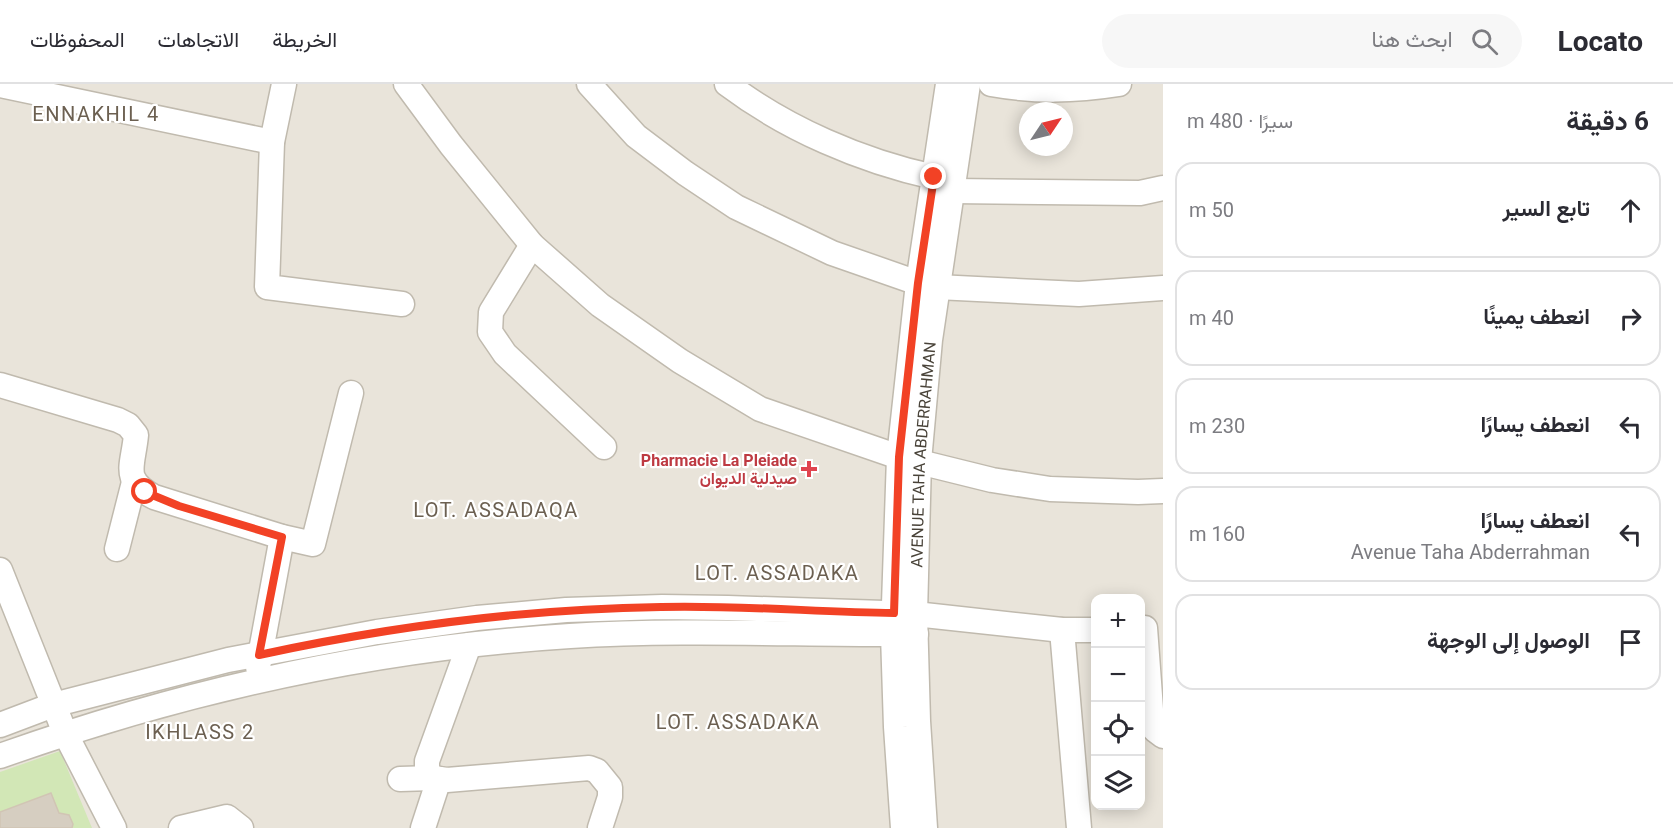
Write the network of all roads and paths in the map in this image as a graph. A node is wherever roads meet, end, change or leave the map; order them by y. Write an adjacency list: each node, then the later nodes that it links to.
1 (284, 84): 10 (street)
2 (406, 84): 13 (street)
3 (589, 84): 14 (street)
4 (726, 84): 11 (street)
5 (948, 84): 11 (street, AVENUE TAHA ABDERRAHMAN)
6 (968, 84): 11 (street, AVENUE TAHA ABDERRAHMAN)
7 (991, 84): 8 (street)
8 (1119, 84)
9 (0, 85): 10 (street)
10 (272, 142): 16 (street)
11 (944, 184): 12 (street); 14 (street, AVENUE TAHA ABDERRAHMAN)
12 (1163, 188)
13 (532, 245): 19 (street); 20 (street)
14 (928, 285): 15 (street); 20 (street, AVENUE TAHA ABDERRAHMAN)
15 (1163, 288)
16 (402, 304)
17 (0, 385): 21 (street)
18 (351, 393): 23 (street)
19 (604, 447)
20 (909, 459): 22 (street); 26 (street, AVENUE TAHA ABDERRAHMAN)
21 (134, 482): 23 (street); 24 (street)
22 (1163, 491)
23 (282, 537): 31 (street)
24 (117, 549)
25 (0, 570): 33 (street)
26 (905, 624): 28 (street); 30 (street); 31 (street); 45 (street, AVENUE TAHA ABDERRAHMAN); 46 (street, AVENUE TAHA ABDERRAHMAN)
27 (1149, 628): 36 (street)
28 (1062, 630): 29 (street); 47 (street)
29 (1091, 630)
30 (469, 645): 32 (street); 39 (street)
31 (259, 655): 32 (street); 33 (street)
32 (256, 682): 35 (street)
33 (53, 705): 34 (street); 35 (street)
34 (0, 725)
35 (65, 733): 37 (street); 40 (street)
36 (1163, 736)
37 (0, 756)
38 (400, 779): 39 (street)
39 (436, 779): 43 (street); 44 (street)
40 (114, 828)
41 (182, 828): 42 (street)
42 (241, 828)
43 (423, 828)
44 (600, 828)
45 (903, 828)
46 (926, 828)
47 (1079, 828)

